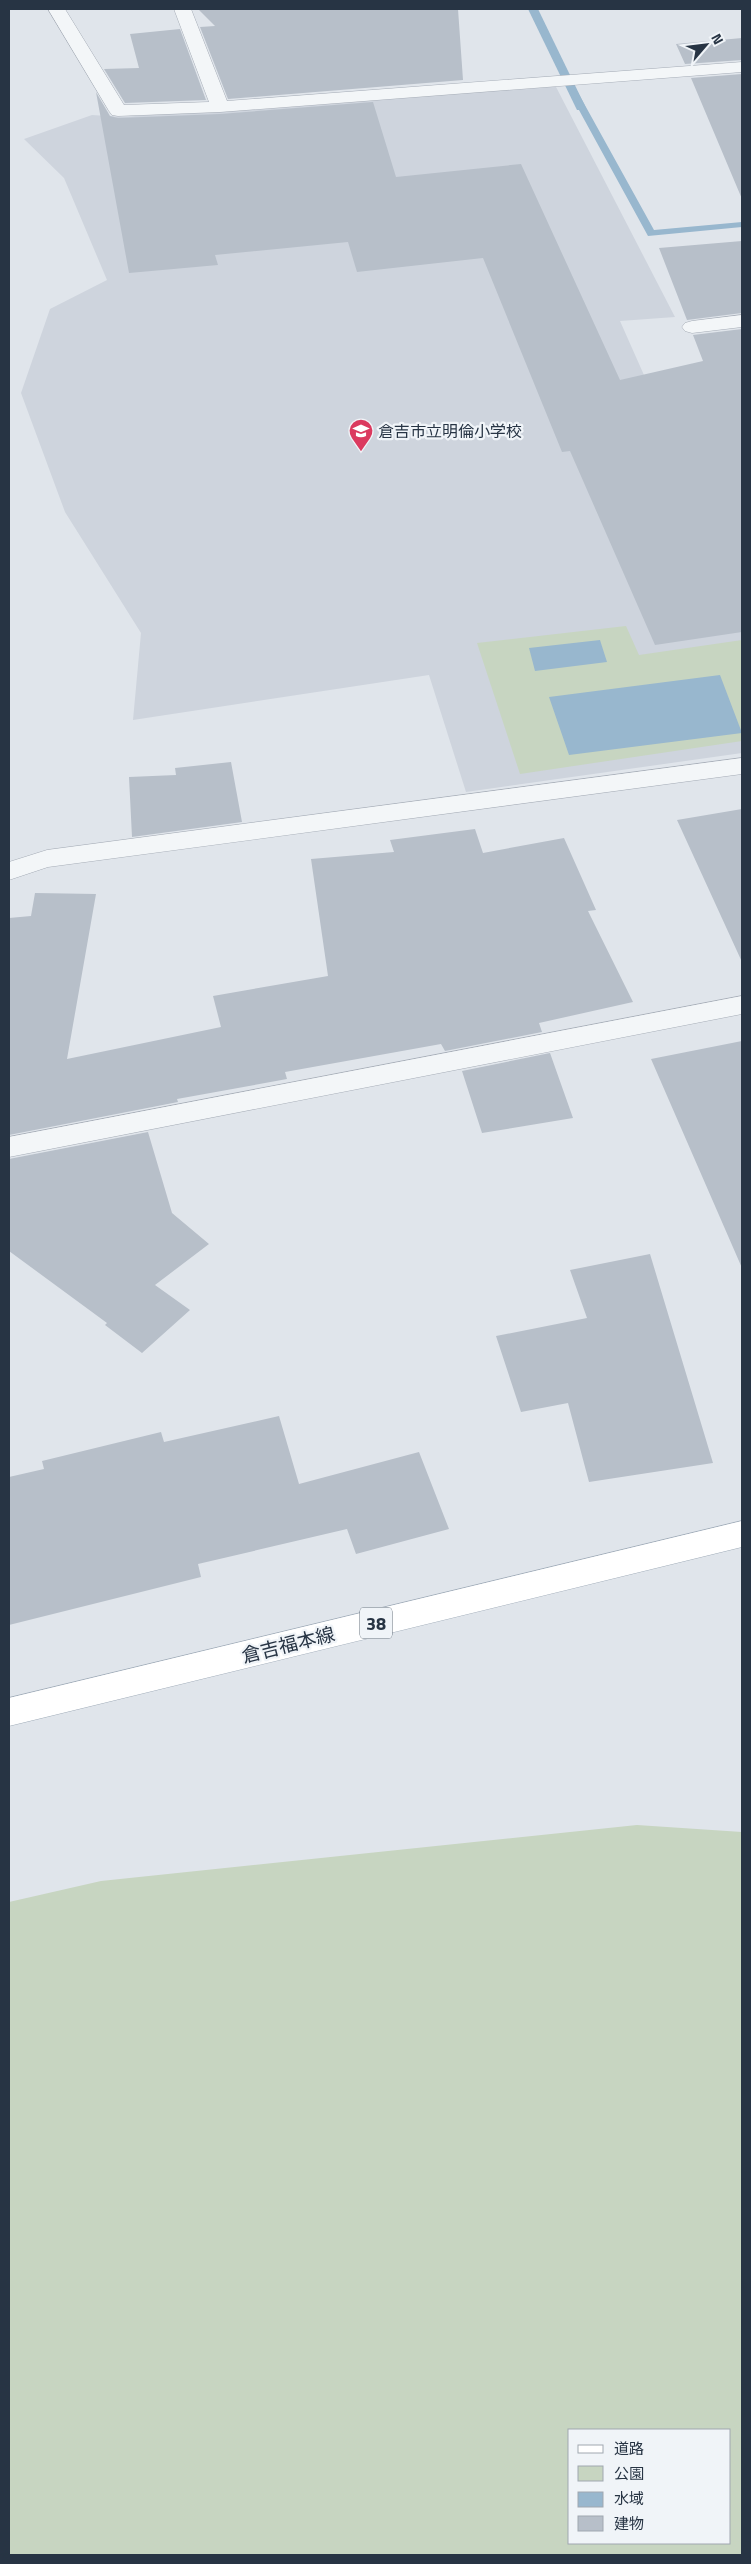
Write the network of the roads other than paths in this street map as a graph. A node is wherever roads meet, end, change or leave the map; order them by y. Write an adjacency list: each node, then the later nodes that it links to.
1 (57, 9): 4 (street)
2 (182, 9): 4 (street)
3 (742, 67): 4 (street)
4 (220, 107)
5 (742, 321): 6 (street)
6 (692, 328)
7 (742, 766): 8 (street)
8 (9, 871)
9 (742, 1005): 10 (street)
10 (9, 1147)
11 (742, 1534): 12 (main road, 倉吉福本線 / 38)
12 (9, 1712)

